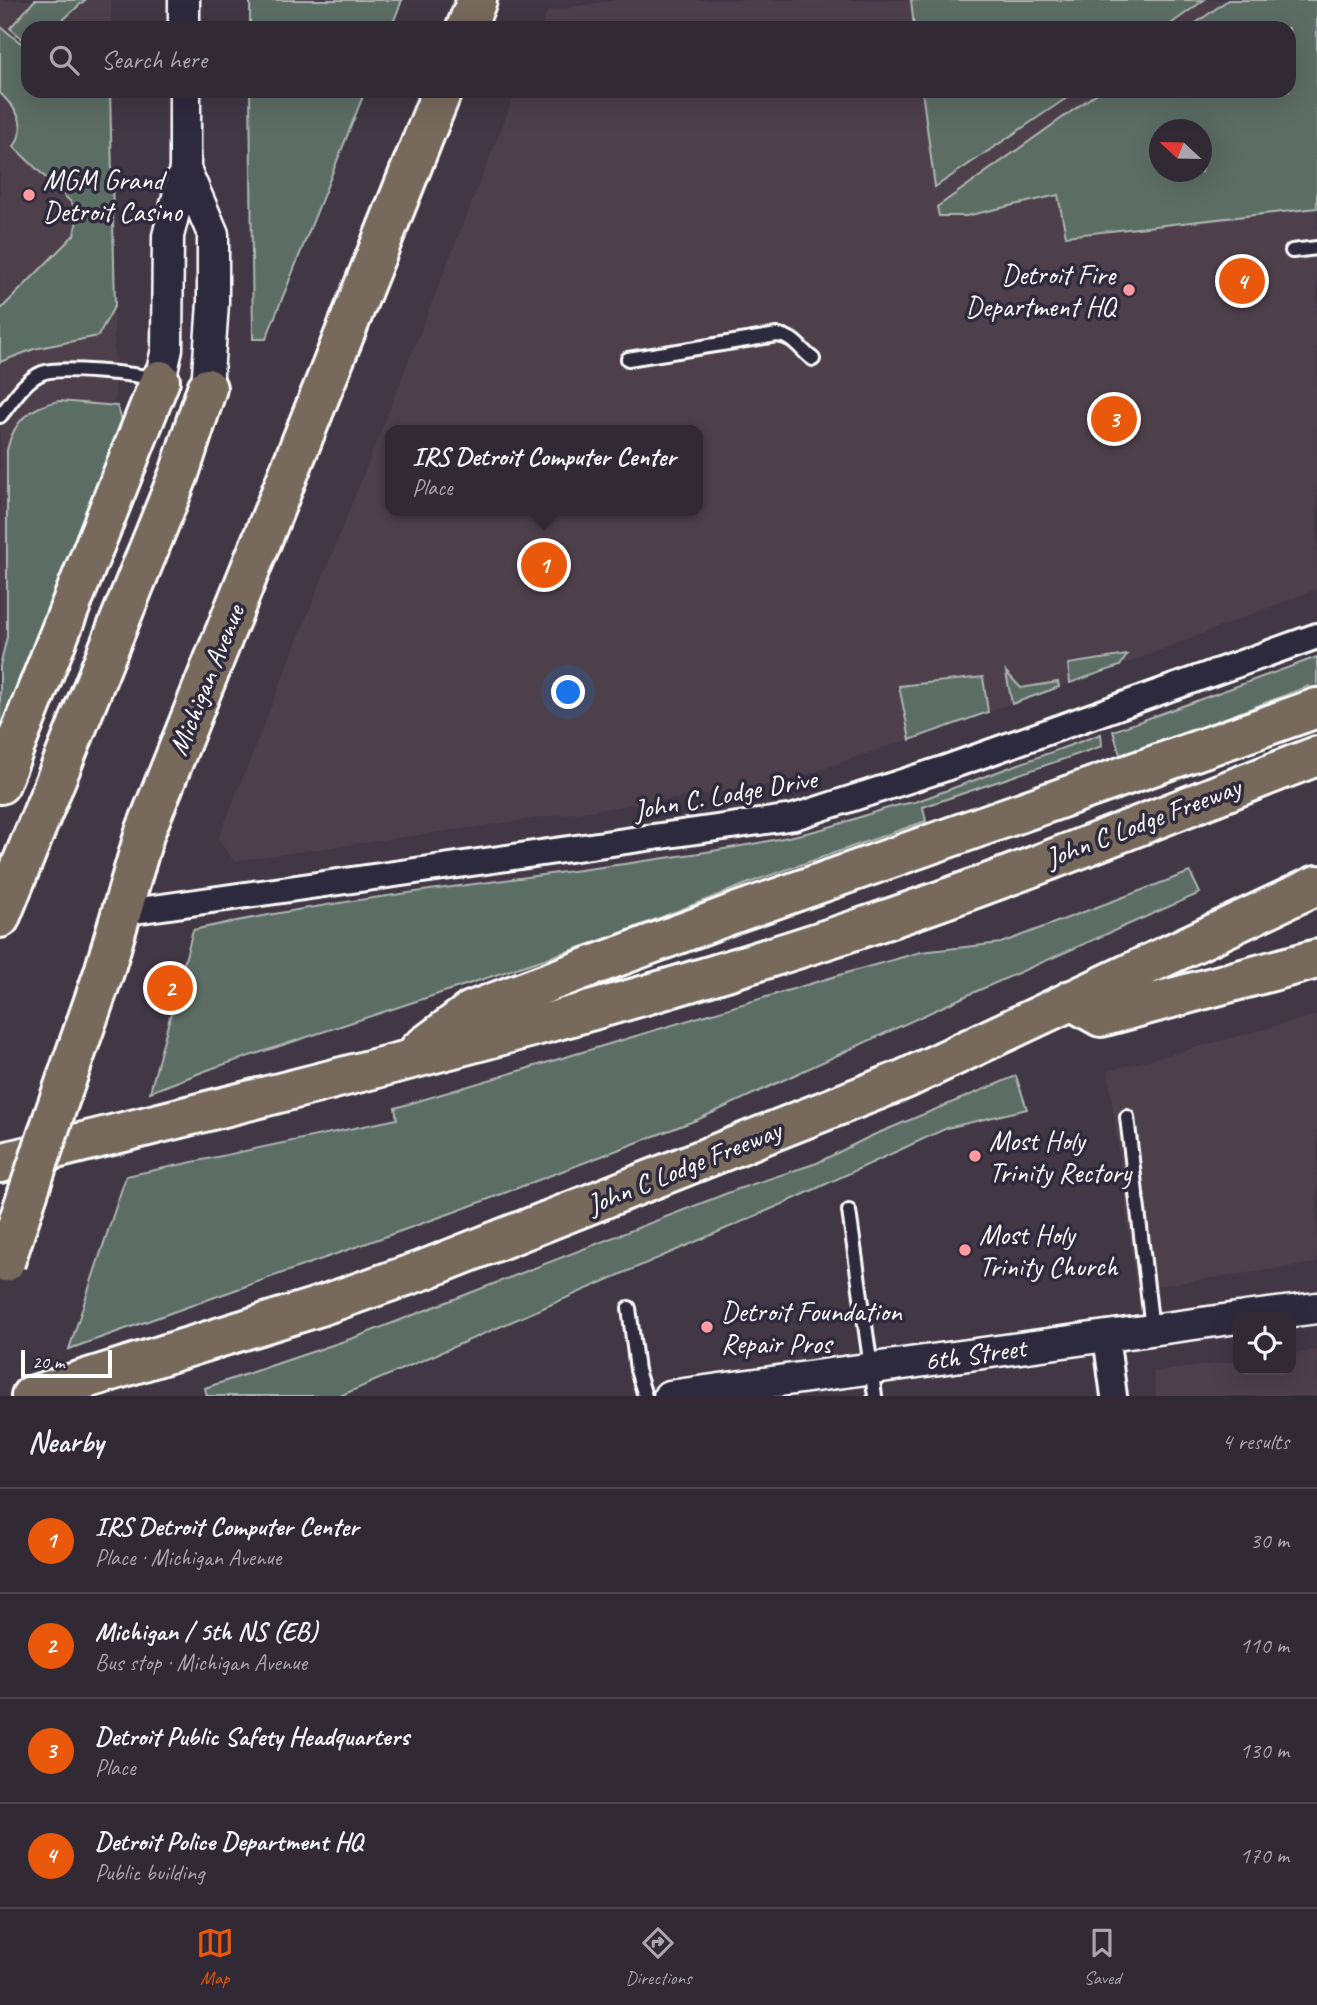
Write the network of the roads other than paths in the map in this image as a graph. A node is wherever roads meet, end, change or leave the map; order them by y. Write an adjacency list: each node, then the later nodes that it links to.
1 (184, 0): 3 (street)
2 (477, 0): 4 (main road)
3 (184, 21)
4 (469, 21)
5 (185, 98): 7 (street)
6 (439, 98): 20 (main road, Michigan Avenue)
7 (186, 169): 12 (street); 13 (street)
8 (1317, 248): 9 (lane)
9 (1292, 251)
10 (628, 359): 11 (lane)
11 (813, 359)
12 (160, 380): 14 (lane); 18 (main road)
13 (207, 388): 21 (main road)
14 (0, 416)
15 (1317, 636): 20 (street, John C. Lodge Drive)
16 (1317, 708): 24 (main road)
17 (1317, 755): 24 (main road, John C Lodge Freeway)
18 (0, 784)
19 (1317, 885): 23 (main road, John C Lodge Freeway)
20 (120, 913): 28 (main road, Michigan Avenue, bridge)
21 (0, 918)
22 (1317, 959): 23 (main road)
23 (1071, 1000): 36 (main road, John C Lodge Freeway)
24 (404, 1061): 26 (main road, John C Lodge Freeway)
25 (1127, 1117): 33 (lane)
26 (0, 1163)
27 (849, 1211): 35 (lane)
28 (3, 1270)
29 (629, 1308): 37 (lane)
30 (1317, 1308): 31 (street)
31 (1285, 1312)
32 (1233, 1319): 33 (street, 6th Street)
33 (1152, 1330): 34 (street, 6th Street)
34 (1106, 1336): 35 (street, 6th Street); 39 (street)
35 (873, 1382): 38 (street, 6th Street)
36 (31, 1396)
37 (645, 1396)
38 (669, 1396)
39 (1114, 1396)

